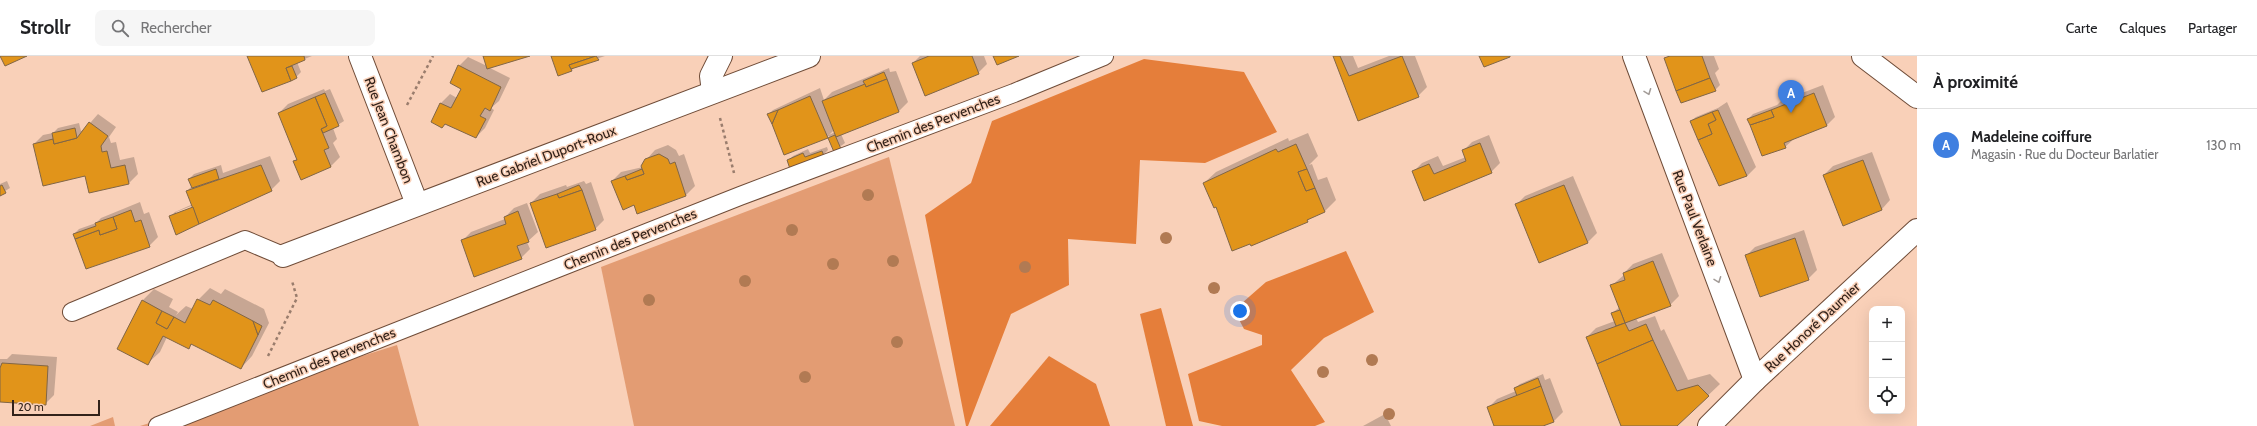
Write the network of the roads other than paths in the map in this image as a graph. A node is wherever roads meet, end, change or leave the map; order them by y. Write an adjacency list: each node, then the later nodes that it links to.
1 (360, 56): 9 (street, Rue Jean Chambon)
2 (721, 56): 7 (street)
3 (809, 56): 7 (street, Rue Gabriel Duport-Roux)
4 (1104, 56): 14 (lane, Chemin des Pervenches)
5 (1634, 56): 13 (street, Rue Paul Verlaine, one-way to 13)
6 (1864, 56): 8 (street)
7 (713, 92): 9 (street, Rue Gabriel Duport-Roux)
8 (1917, 97)
9 (417, 204): 11 (street, Rue Gabriel Duport-Roux)
10 (1917, 230): 13 (street, Rue Honoré Daumier)
11 (283, 256): 12 (lane)
12 (72, 312)
13 (1755, 380): 15 (street, Rue Honoré Daumier)
14 (158, 426)
15 (1709, 426)

